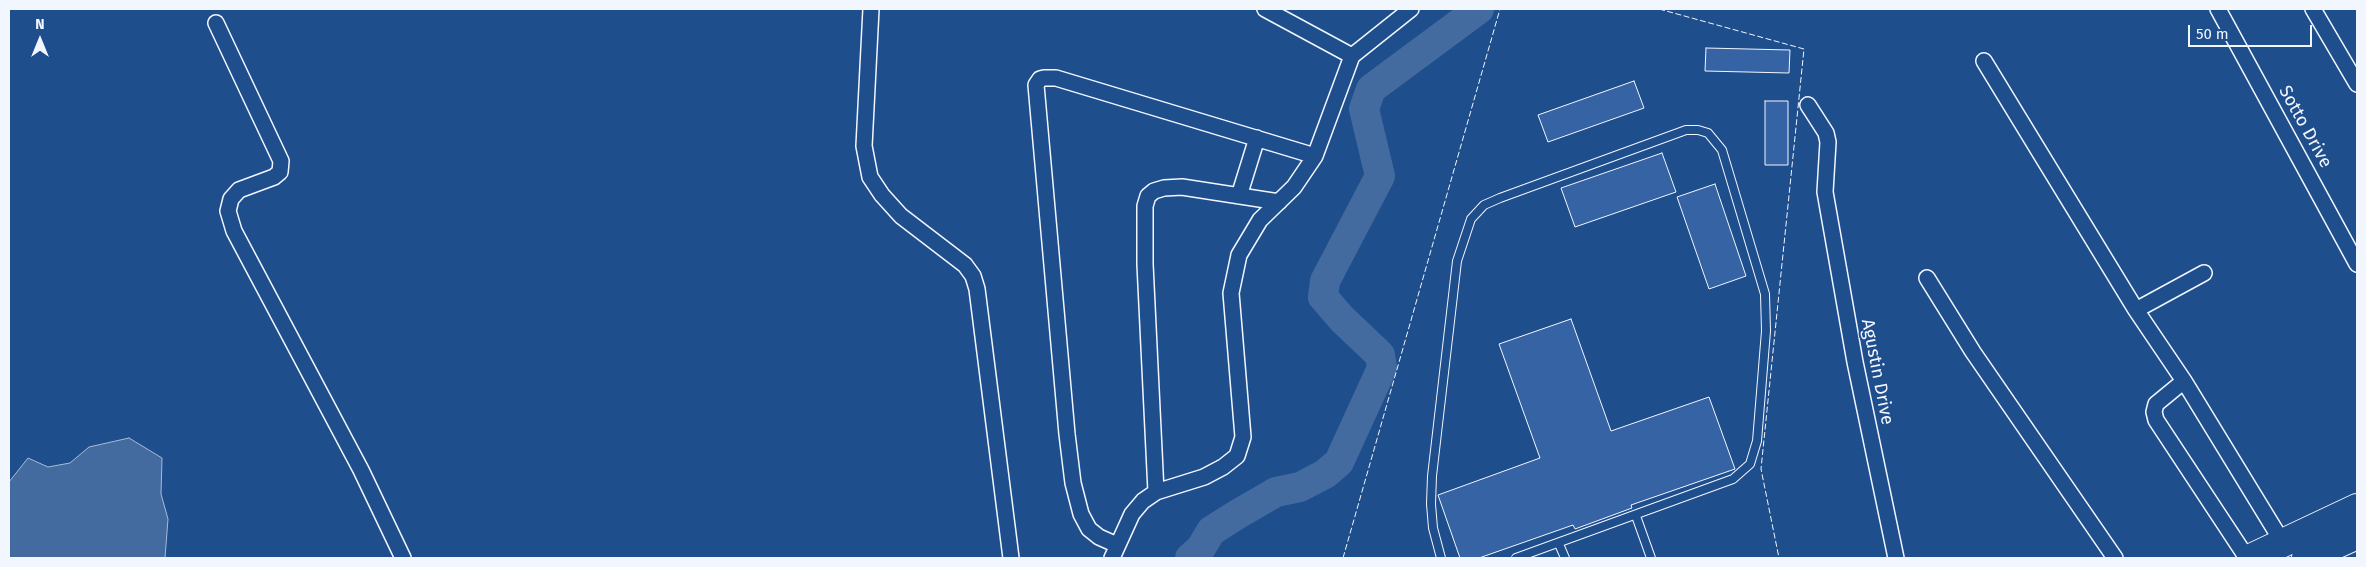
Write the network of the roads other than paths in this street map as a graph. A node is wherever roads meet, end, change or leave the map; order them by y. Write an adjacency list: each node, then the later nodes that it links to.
1 (871, 9): 27 (street)
2 (1264, 9): 7 (street)
3 (1411, 9): 7 (street)
4 (2218, 9): 15 (street, Sotto Drive)
5 (2312, 9): 9 (street)
6 (216, 23): 26 (street)
7 (1352, 56): 12 (street)
8 (1984, 61): 18 (street)
9 (2357, 84)
10 (1808, 105): 32 (street, Agustin Drive)
11 (1257, 138): 12 (street); 13 (street); 25 (street)
12 (1315, 156): 14 (street)
13 (1239, 196): 14 (street); 20 (street)
14 (1279, 202): 20 (street)
15 (2357, 264)
16 (2204, 273): 18 (street)
17 (1927, 278): 33 (street)
18 (2136, 310): 19 (street)
19 (2184, 381): 24 (street); 34 (street)
20 (1156, 492): 25 (street)
21 (1636, 516): 23 (lane); 28 (lane); 31 (lane)
22 (2355, 520): 24 (highway); 36 (highway)
23 (1559, 544): 29 (lane); 30 (lane)
24 (2283, 544): 35 (highway)
25 (1114, 552)
26 (403, 558)
27 (1011, 558)
28 (1441, 558)
29 (1516, 558)
30 (1565, 558)
31 (1651, 558)
32 (1896, 558)
33 (2115, 558)
34 (2247, 558)
35 (2251, 558)
36 (2306, 558)

